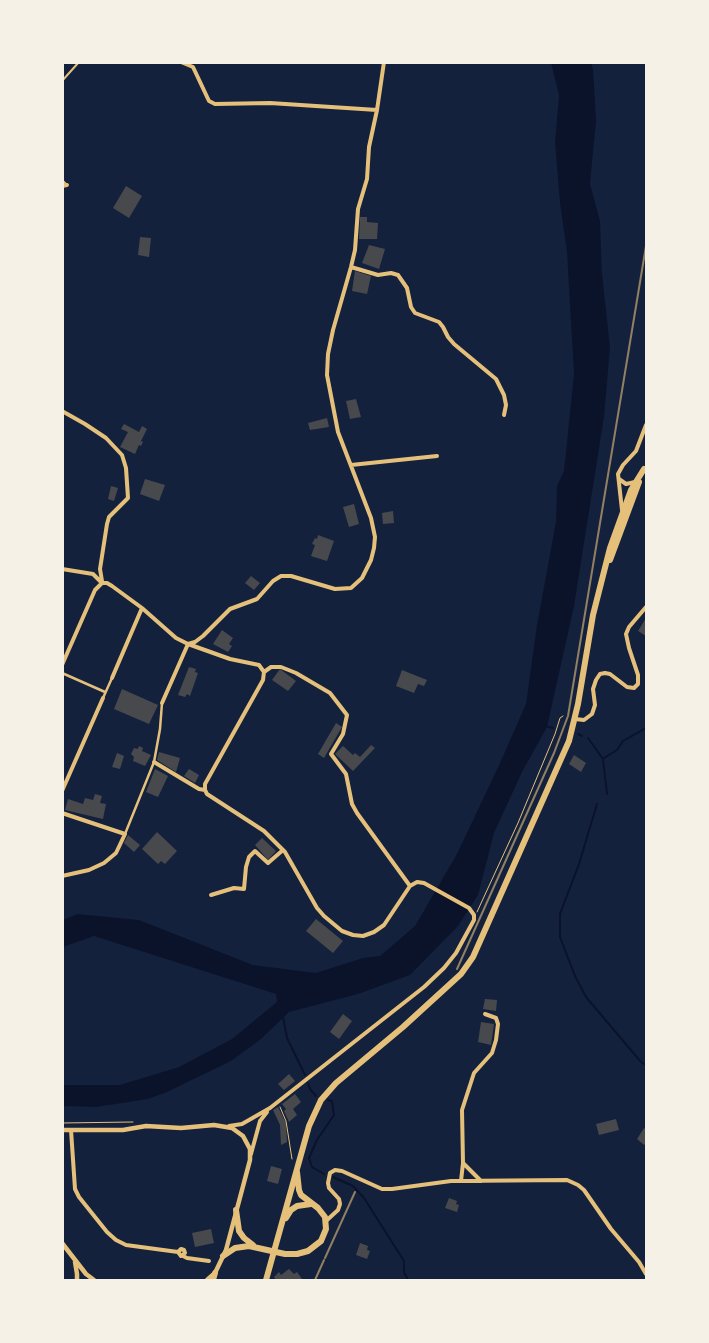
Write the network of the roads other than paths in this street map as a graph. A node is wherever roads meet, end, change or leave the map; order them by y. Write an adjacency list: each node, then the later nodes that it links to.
1 (79, 62): 4 (lane)
2 (181, 62): 5 (street)
3 (384, 62): 5 (street)
4 (62, 81)
5 (378, 110): 8 (street)
6 (62, 180): 7 (lane)
7 (65, 185)
8 (351, 268): 10 (street); 13 (street)
9 (62, 411): 21 (street)
10 (504, 415)
11 (646, 426): 15 (street)
12 (437, 456): 13 (street)
13 (351, 466): 24 (street)
14 (645, 466): 16 (highway)
15 (618, 480): 17 (street); 18 (street); 19 (street)
16 (638, 482): 17 (street); 18 (highway); 19 (highway)
17 (626, 484): 18 (street)
18 (631, 490): 19 (highway)
19 (625, 514): 32 (highway)
20 (62, 569): 21 (street)
21 (102, 583): 23 (street); 25 (street)
22 (646, 607): 32 (street)
23 (142, 608): 24 (street); 28 (street)
24 (188, 644): 26 (street); 31 (street)
25 (62, 665)
26 (264, 672): 35 (street); 40 (street)
27 (62, 673): 29 (street)
28 (112, 678): 29 (street)
29 (106, 692): 30 (street)
30 (103, 698): 34 (street)
31 (162, 703): 33 (street)
32 (575, 719): 49 (highway)
33 (154, 762): 35 (street); 37 (street)
34 (62, 790)
35 (205, 790): 38 (street)
36 (62, 813): 37 (street)
37 (124, 834): 39 (street)
38 (282, 850): 40 (street); 41 (street)
39 (62, 876)
40 (410, 886): 43 (street)
41 (211, 895)
42 (486, 1014): 48 (street)
43 (270, 1108): 44 (street); 47 (street)
44 (227, 1126): 46 (street); 47 (street)
45 (62, 1130): 46 (street)
46 (72, 1130): 60 (street)
47 (250, 1160): 53 (street)
48 (463, 1163): 50 (street); 51 (street)
49 (297, 1168): 52 (highway); 55 (highway)
50 (481, 1180): 51 (street); 62 (street)
51 (461, 1181): 54 (street)
52 (311, 1204): 54 (highway); 55 (highway)
53 (236, 1210): 57 (highway); 58 (street)
54 (326, 1221): 57 (highway)
55 (282, 1224): 67 (highway)
56 (62, 1243): 59 (street)
57 (254, 1246): 58 (highway)
58 (223, 1256): 61 (street)
59 (75, 1261): 63 (street); 64 (street)
60 (209, 1261)
61 (215, 1273): 65 (street); 66 (highway)
62 (646, 1274)
63 (77, 1280)
64 (94, 1280)
65 (207, 1280)
66 (213, 1280)
67 (266, 1280)

